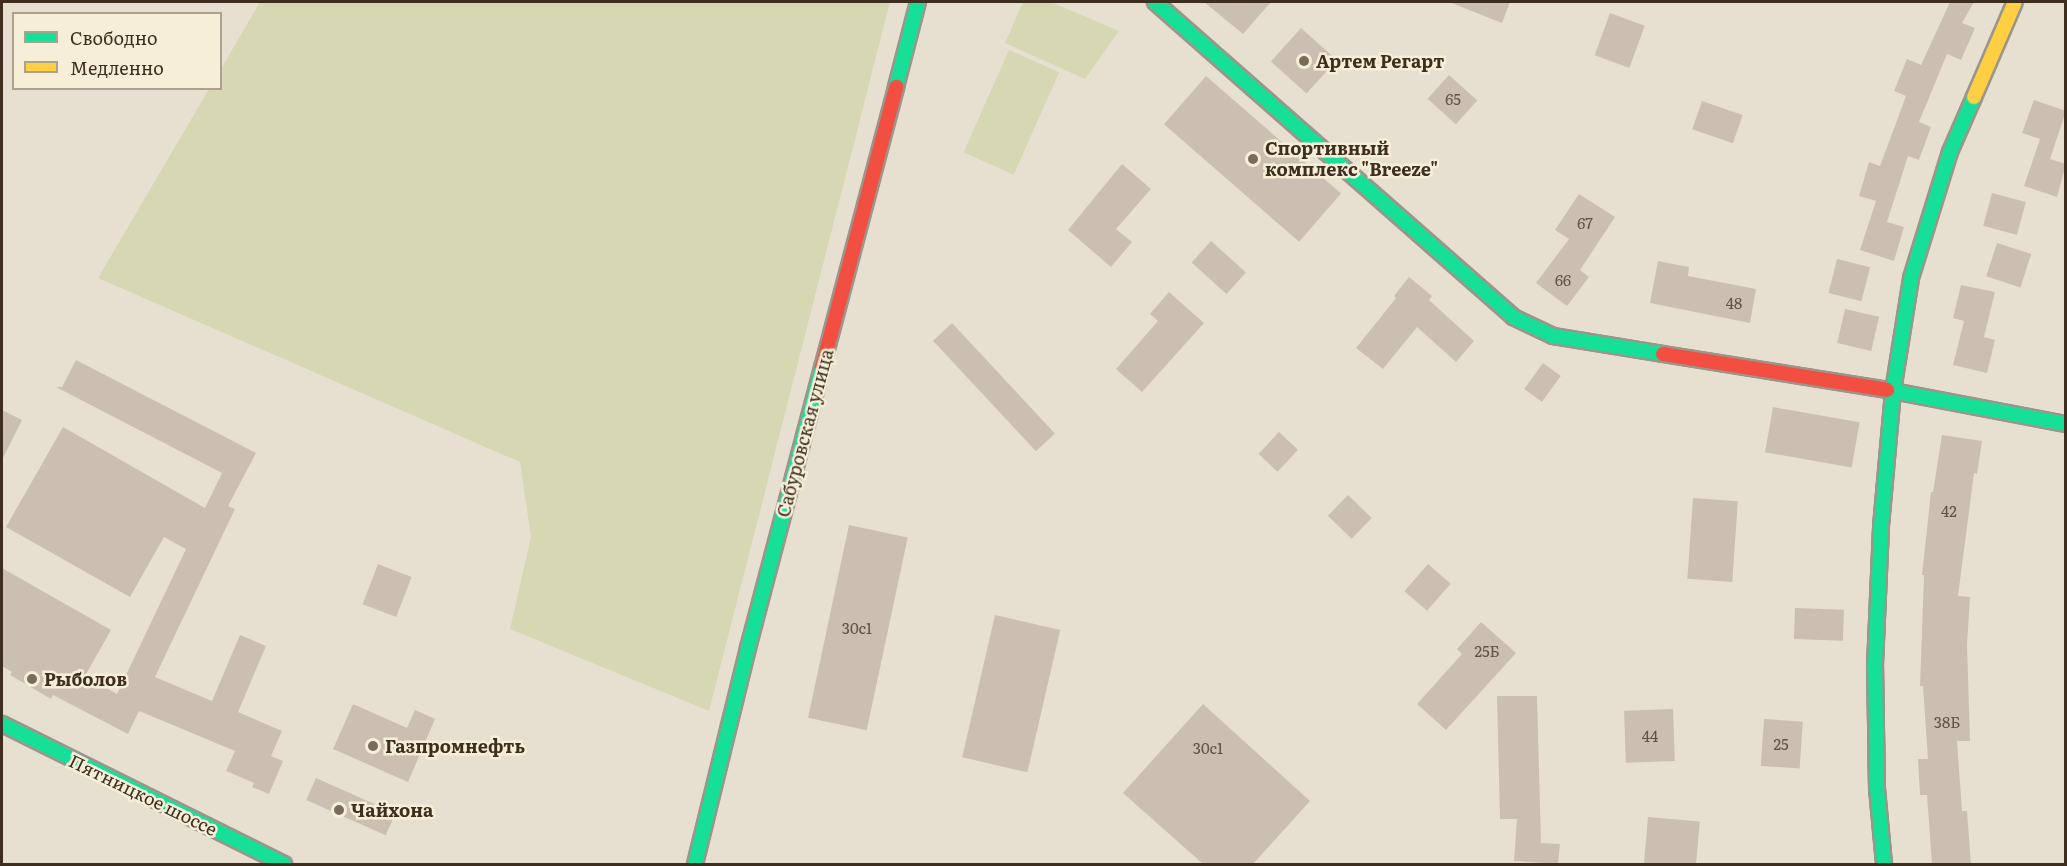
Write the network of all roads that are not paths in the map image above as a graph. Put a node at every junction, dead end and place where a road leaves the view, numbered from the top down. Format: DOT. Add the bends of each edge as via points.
graph roads {
  1 [pos="918,2"];
  2 [pos="1155,2"];
  3 [pos="2015,2"];
  4 [pos="1893,391"];
  5 [pos="2066,424"];
  6 [pos="2,724"];
  7 [pos="284,864"];
  8 [pos="695,864"];
  9 [pos="1884,864"];
  1 -- 8 [label="street, Сабуровская улица"];
  2 -- 4 [label="street" via="1513,317 1553,336"];
  3 -- 4 [label="street" via="1950,152 1911,278"];
  4 -- 5 [label="street"];
  4 -- 9 [label="street" via="1881,526 1875,665 1877,789"];
  6 -- 7 [label="street, Пятницкое шоссе"];
}
